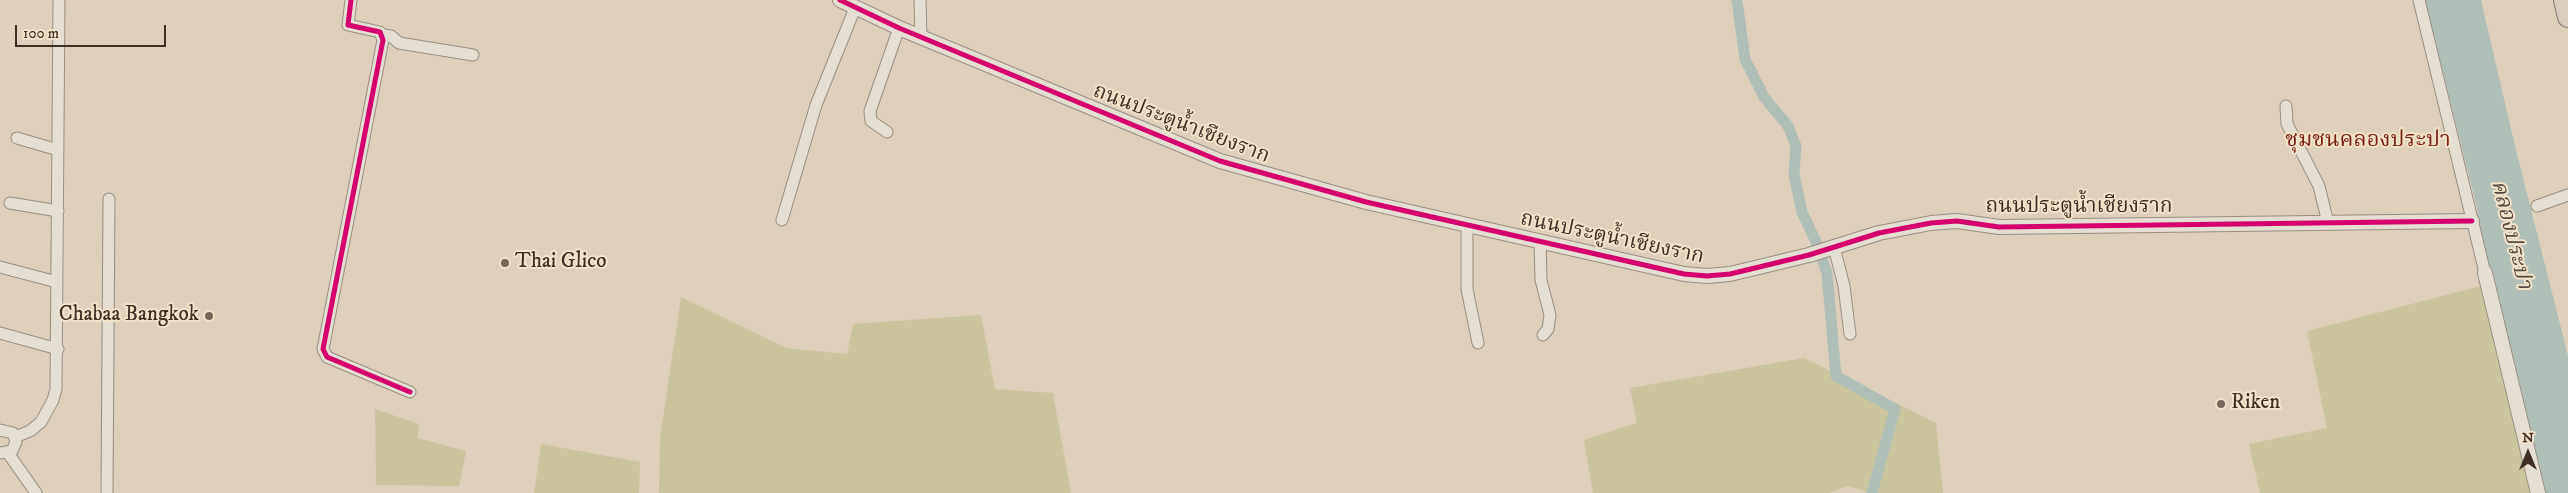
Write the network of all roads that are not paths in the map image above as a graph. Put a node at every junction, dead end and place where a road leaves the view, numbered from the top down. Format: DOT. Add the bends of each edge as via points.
graph roads {
  1 [pos="59,0"];
  2 [pos="351,0"];
  3 [pos="840,0"];
  4 [pos="920,0"];
  5 [pos="2419,0"];
  6 [pos="2564,0"];
  7 [pos="855,8"];
  8 [pos="2568,17"];
  9 [pos="899,28"];
  10 [pos="383,35"];
  11 [pos="921,36"];
  12 [pos="473,56"];
  13 [pos="2286,106"];
  14 [pos="887,132"];
  15 [pos="17,138"];
  16 [pos="58,150"];
  17 [pos="2568,195"];
  18 [pos="109,198"];
  19 [pos="10,203"];
  20 [pos="2537,206"];
  21 [pos="58,212"];
  22 [pos="782,220"];
  23 [pos="2472,221"];
  24 [pos="2328,223"];
  25 [pos="1467,224"];
  26 [pos="1540,241"];
  27 [pos="1832,248"];
  28 [pos="0,267"];
  29 [pos="2485,273"];
  30 [pos="57,282"];
  31 [pos="0,333"];
  32 [pos="1850,334"];
  33 [pos="1543,335"];
  34 [pos="1478,344"];
  35 [pos="58,349"];
  36 [pos="410,392"];
  37 [pos="0,430"];
  38 [pos="15,437"];
  39 [pos="4,453"];
  40 [pos="36,493"];
  41 [pos="108,493"];
  42 [pos="2538,493"];
  1 -- 16 [label="street"];
  2 -- 10 [label="street" via="348,25"];
  3 -- 7 [label="street, ถนนประตูน้ำเชียงราก"];
  4 -- 11 [label="street"];
  5 -- 23 [label="street"];
  6 -- 8 [label="highway"];
  7 -- 9 [label="street, ถนนประตูน้ำเชียงราก"];
  7 -- 22 [label="street" via="816,105"];
  9 -- 11 [label="street, ถนนประตูน้ำเชียงราก"];
  9 -- 14 [label="street" via="870,111 871,121"];
  10 -- 12 [label="street" via="391,36 398,43"];
  10 -- 36 [label="street" via="323,349 327,357"];
  11 -- 25 [label="street, ถนนประตูน้ำเชียงราก" via="1220,161 1366,202"];
  13 -- 24 [label="street" via="2287,124 2319,186"];
  15 -- 16 [label="street"];
  16 -- 21 [label="street"];
  17 -- 20 [label="street"];
  18 -- 41 [label="street"];
  19 -- 21 [label="street"];
  21 -- 30 [label="street"];
  23 -- 24 [label="street, ถนนประตูน้ำเชียงราก"];
  23 -- 29 [label="street"];
  24 -- 27 [label="street, ถนนประตูน้ำเชียงราก" via="1999,228 1957,221 1914,225"];
  25 -- 26 [label="street, ถนนประตูน้ำเชียงราก"];
  25 -- 34 [label="street" via="1467,289"];
  26 -- 27 [label="street, ถนนประตูน้ำเชียงราก" via="1684,274 1707,276 1730,274"];
  26 -- 33 [label="street" via="1541,280 1550,316 1548,329"];
  27 -- 32 [label="street" via="1844,286"];
  28 -- 30 [label="street"];
  29 -- 42 [label="street"];
  30 -- 35 [label="street"];
  31 -- 35 [label="street"];
  35 -- 38 [label="street" via="56,389 47,413 30,431"];
  37 -- 38 [label="street" via="9,431"];
  38 -- 39 [label="street" via="15,447"];
  39 -- 40 [label="street"];
}
